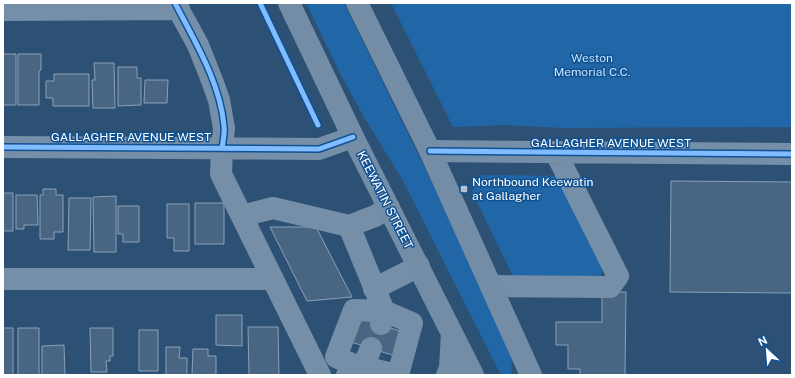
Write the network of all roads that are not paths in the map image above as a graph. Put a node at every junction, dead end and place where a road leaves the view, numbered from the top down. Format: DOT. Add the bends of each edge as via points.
graph roads {
  1 [pos="289,3"];
  2 [pos="357,3"];
  3 [pos="177,6"];
  4 [pos="3,10"];
  5 [pos="353,137"];
  6 [pos="3,147"];
  7 [pos="222,148"];
  8 [pos="430,151"];
  9 [pos="556,153"];
  10 [pos="792,154"];
  11 [pos="389,208"];
  12 [pos="242,216"];
  13 [pos="349,226"];
  14 [pos="419,266"];
  15 [pos="273,279"];
  16 [pos="3,280"];
  17 [pos="490,286"];
  18 [pos="374,289"];
  19 [pos="382,318"];
  20 [pos="452,332"];
  21 [pos="358,364"];
  22 [pos="320,375"];
  23 [pos="397,375"];
  24 [pos="447,375"];
  25 [pos="473,375"];
  26 [pos="531,375"];
  1 -- 5 [label="main road, KEEWATIN STREET"];
  2 -- 8 [label="main road"];
  3 -- 4 [label="street"];
  3 -- 7 [label="street" via="198,45 214,83 224,128"];
  5 -- 7 [label="street, GALLAGHER AVENUE WEST" via="319,148"];
  5 -- 11 [label="main road, KEEWATIN STREET"];
  6 -- 7 [label="street, GALLAGHER AVENUE WEST"];
  7 -- 12 [label="street" via="221,174"];
  8 -- 9 [label="street, GALLAGHER AVENUE WEST"];
  8 -- 17 [label="main road"];
  9 -- 10 [label="street, GALLAGHER AVENUE WEST"];
  9 -- 17 [label="street" via="618,276 610,287"];
  11 -- 13 [label="street"];
  11 -- 14 [label="main road, KEEWATIN STREET"];
  12 -- 13 [label="street" via="273,208"];
  12 -- 15 [label="street"];
  13 -- 18 [label="street"];
  14 -- 18 [label="street"];
  14 -- 20 [label="main road, KEEWATIN STREET"];
  15 -- 16 [label="street"];
  15 -- 22 [label="street"];
  17 -- 26 [label="main road"];
  18 -- 19 [label="street"];
  19 -- 21 [label="street" via="354,310 336,357"];
  19 -- 23 [label="street" via="412,323"];
  20 -- 24 [label="main road" via="450,368"];
  20 -- 25 [label="main road, KEEWATIN STREET"];
  21 -- 23 [label="street"];
}
